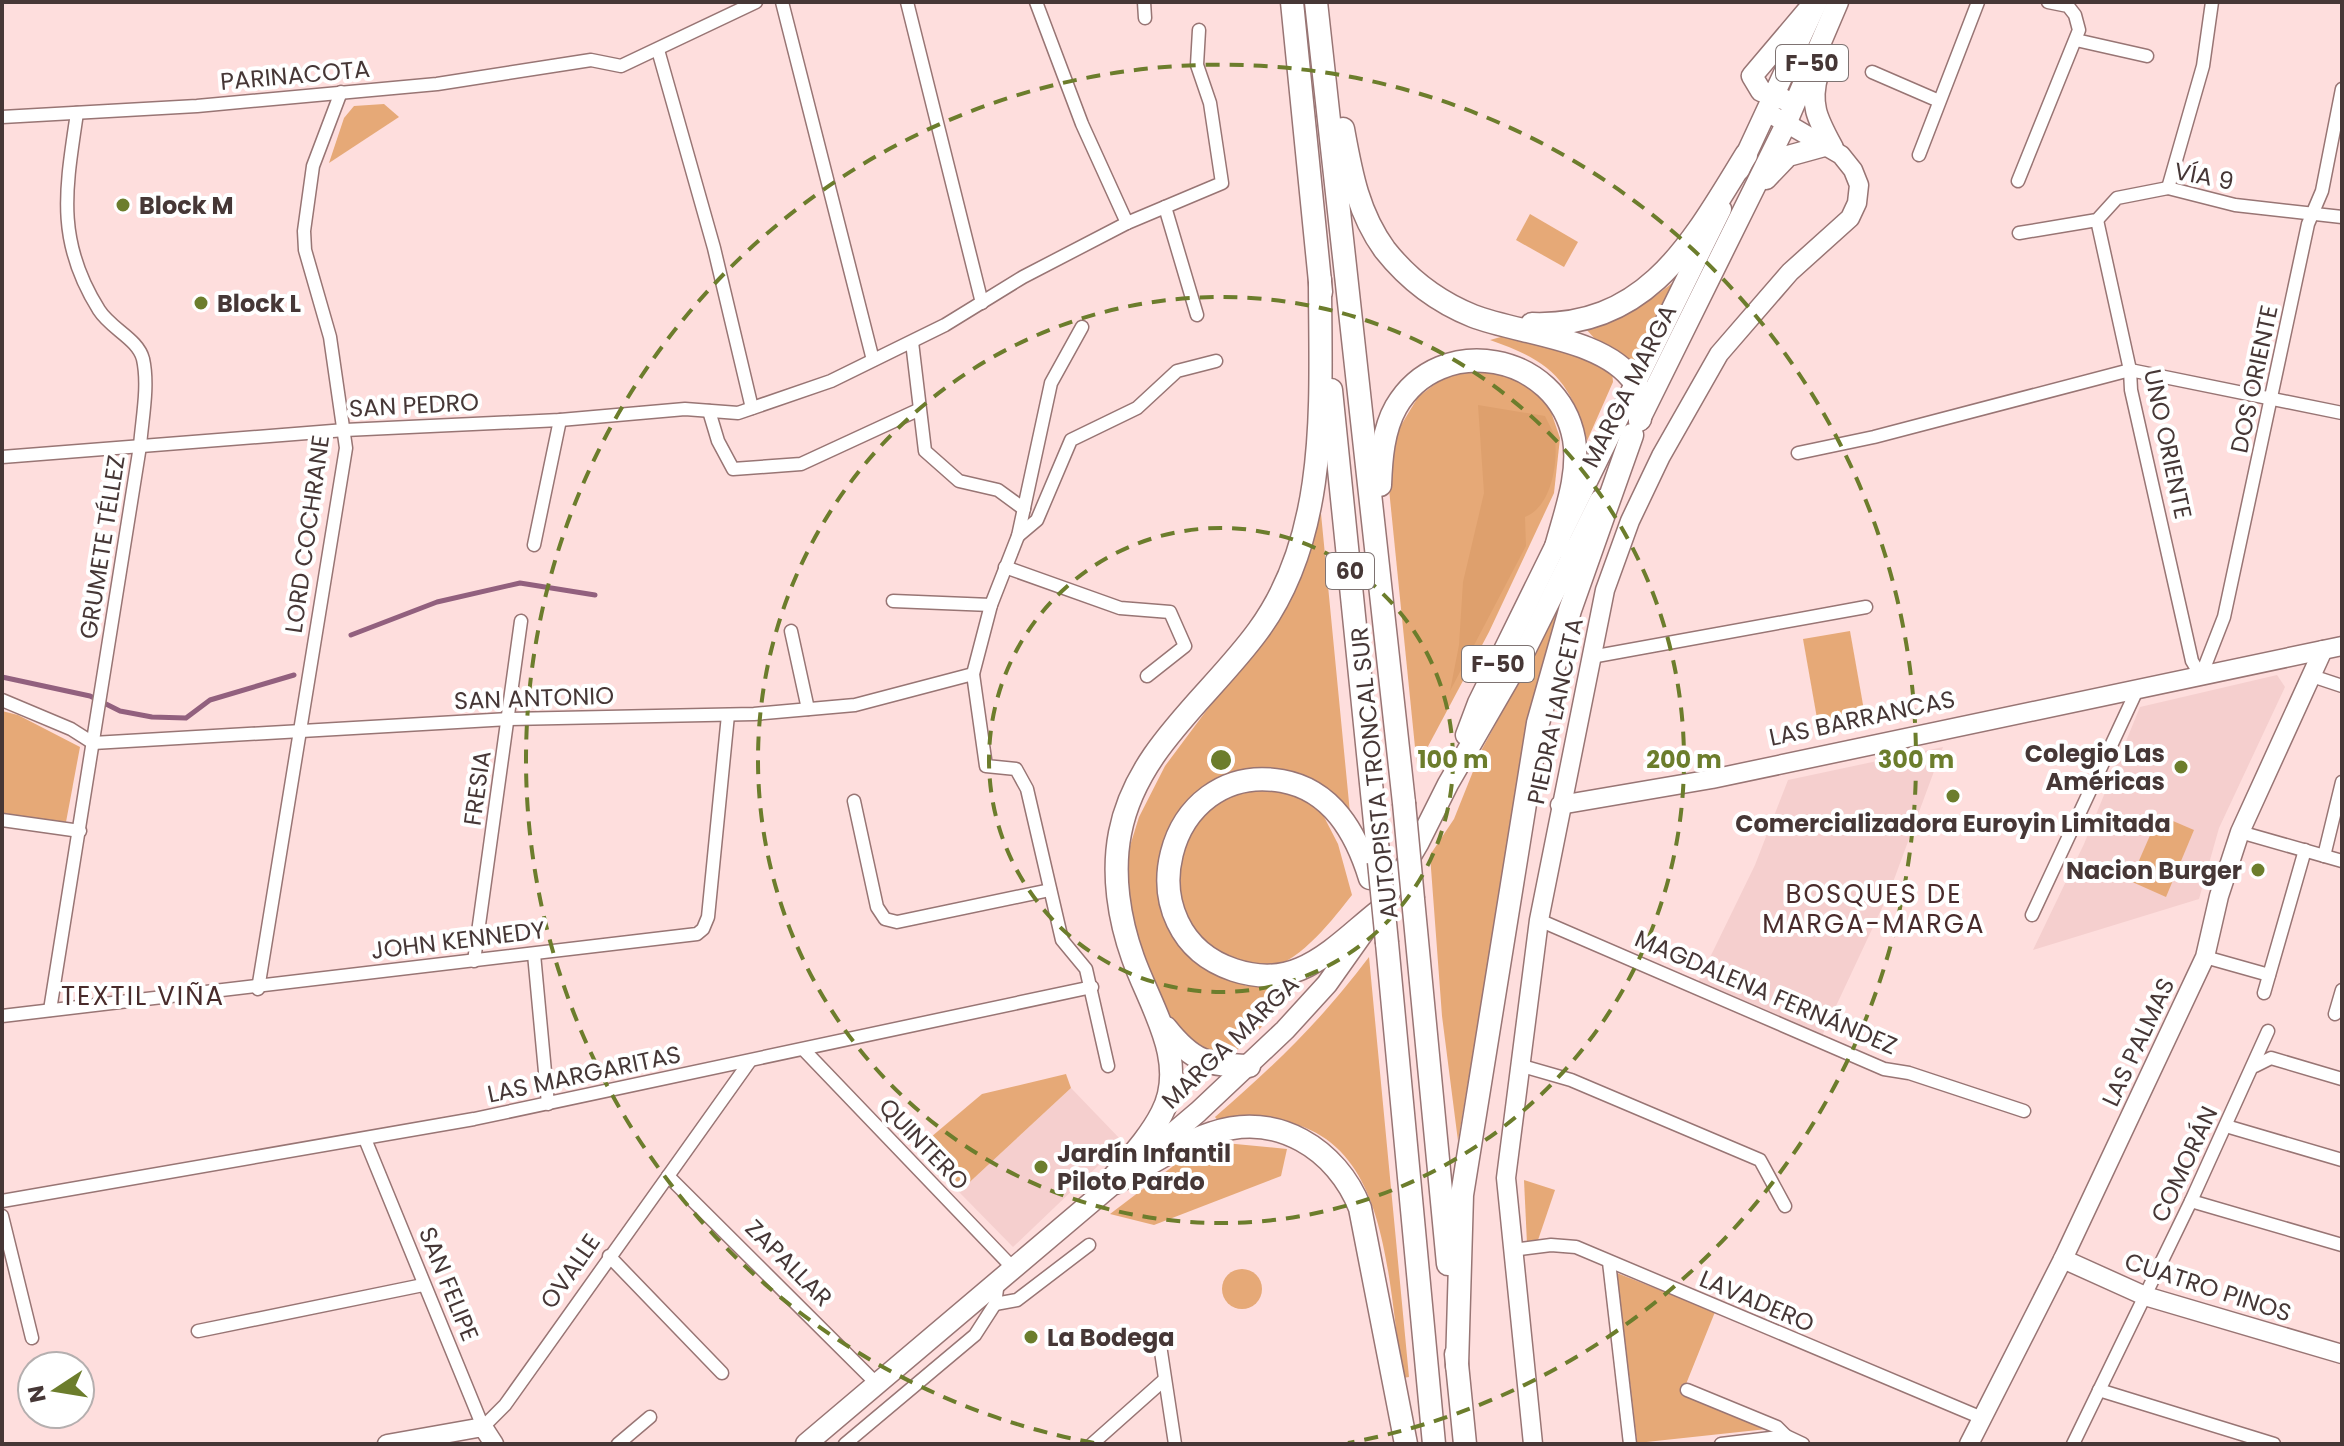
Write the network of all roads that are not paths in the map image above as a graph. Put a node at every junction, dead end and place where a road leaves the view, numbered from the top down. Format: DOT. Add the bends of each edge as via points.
graph roads {
  1 [pos="756,2"];
  2 [pos="782,2"];
  3 [pos="907,2"];
  4 [pos="1036,2"];
  5 [pos="1144,2"];
  6 [pos="1292,2"];
  7 [pos="1319,2"];
  8 [pos="1816,2"];
  9 [pos="1839,2"];
  10 [pos="1978,2"];
  11 [pos="2048,2"];
  12 [pos="2212,2"];
  13 [pos="1145,18"];
  14 [pos="1199,30"];
  15 [pos="2076,40"];
  16 [pos="658,50"];
  17 [pos="2147,56"];
  18 [pos="1872,72"];
  19 [pos="2342,89"];
  20 [pos="341,92"];
  21 [pos="1939,101"];
  22 [pos="1795,102"];
  23 [pos="1770,105"];
  24 [pos="77,113"];
  25 [pos="2,117"];
  26 [pos="1786,124"];
  27 [pos="1830,146"];
  28 [pos="1746,155"];
  29 [pos="1919,155"];
  30 [pos="2018,181"];
  31 [pos="2168,188"];
  32 [pos="1750,197"];
  33 [pos="1165,207"];
  34 [pos="2314,211"];
  35 [pos="2342,217"];
  36 [pos="2097,220"];
  37 [pos="1127,223"];
  38 [pos="2019,233"];
  39 [pos="1320,280"];
  40 [pos="982,303"];
  41 [pos="1197,315"];
  42 [pos="1493,322"];
  43 [pos="1082,327"];
  44 [pos="912,342"];
  45 [pos="873,360"];
  46 [pos="1216,361"];
  47 [pos="2130,370"];
  48 [pos="1637,385"];
  49 [pos="2273,400"];
  50 [pos="752,408"];
  51 [pos="918,410"];
  52 [pos="709,411"];
  53 [pos="2342,413"];
  54 [pos="560,420"];
  55 [pos="1636,427"];
  56 [pos="345,430"];
  57 [pos="140,446"];
  58 [pos="1798,453"];
  59 [pos="2,457"];
  60 [pos="1024,509"];
  61 [pos="1018,536"];
  62 [pos="534,545"];
  63 [pos="1556,547"];
  64 [pos="1378,558"];
  65 [pos="1005,567"];
  66 [pos="893,601"];
  67 [pos="991,605"];
  68 [pos="1866,607"];
  69 [pos="521,621"];
  70 [pos="791,631"];
  71 [pos="2342,646"];
  72 [pos="2323,650"];
  73 [pos="1591,657"];
  74 [pos="973,674"];
  75 [pos="1147,676"];
  76 [pos="2201,676"];
  77 [pos="2312,676"];
  78 [pos="2342,686"];
  79 [pos="2137,690"];
  80 [pos="2,700"];
  81 [pos="808,709"];
  82 [pos="728,715"];
  83 [pos="509,719"];
  84 [pos="298,733"];
  85 [pos="93,743"];
  86 [pos="2342,782"];
  87 [pos="1448,784"];
  88 [pos="854,801"];
  89 [pos="1560,805"];
  90 [pos="2,820"];
  91 [pos="80,831"];
  92 [pos="2240,832"];
  93 [pos="2305,850"];
  94 [pos="2324,856"];
  95 [pos="2342,861"];
  96 [pos="1375,870"];
  97 [pos="1050,890"];
  98 [pos="1378,912"];
  99 [pos="2032,915"];
  100 [pos="1539,920"];
  101 [pos="534,954"];
  102 [pos="2205,957"];
  103 [pos="474,961"];
  104 [pos="2269,975"];
  105 [pos="1092,987"];
  106 [pos="258,989"];
  107 [pos="2264,993"];
  108 [pos="2341,995"];
  109 [pos="50,1010"];
  110 [pos="2335,1014"];
  111 [pos="2,1016"];
  112 [pos="1158,1018"];
  113 [pos="2268,1031"];
  114 [pos="804,1050"];
  115 [pos="750,1061"];
  116 [pos="1108,1066"];
  117 [pos="1249,1066"];
  118 [pos="1522,1066"];
  119 [pos="2255,1066"];
  120 [pos="2342,1079"];
  121 [pos="548,1104"];
  122 [pos="2024,1111"];
  123 [pos="2226,1126"];
  124 [pos="365,1139"];
  125 [pos="2342,1160"];
  126 [pos="668,1176"];
  127 [pos="1103,1190"];
  128 [pos="2,1201"];
  129 [pos="2191,1201"];
  130 [pos="1785,1206"];
  131 [pos="2,1216"];
  132 [pos="1089,1245"];
  133 [pos="2342,1245"];
  134 [pos="1512,1250"];
  135 [pos="609,1256"];
  136 [pos="2063,1259"];
  137 [pos="1609,1262"];
  138 [pos="1005,1274"];
  139 [pos="423,1285"];
  140 [pos="2145,1296"];
  141 [pos="995,1304"];
  142 [pos="198,1331"];
  143 [pos="32,1338"];
  144 [pos="1160,1345"];
  145 [pos="2342,1354"];
  146 [pos="1457,1366"];
  147 [pos="722,1373"];
  148 [pos="1164,1380"];
  149 [pos="877,1384"];
  150 [pos="1687,1390"];
  151 [pos="2099,1390"];
  152 [pos="650,1417"];
  153 [pos="1982,1418"];
  154 [pos="483,1427"];
  155 [pos="1786,1436"];
  156 [pos="387,1444"];
  157 [pos="494,1444"];
  158 [pos="618,1444"];
  159 [pos="806,1444"];
  160 [pos="845,1444"];
  161 [pos="1092,1444"];
  162 [pos="1175,1444"];
  163 [pos="1406,1444"];
  164 [pos="1434,1444"];
  165 [pos="1465,1444"];
  166 [pos="1533,1444"];
  167 [pos="1630,1444"];
  168 [pos="1721,1444"];
  169 [pos="1803,1444"];
  170 [pos="1969,1444"];
  171 [pos="2073,1444"];
  172 [pos="2274,1444"];
  1 -- 16 [label="street, PARINACOTA"];
  2 -- 45 [label="street"];
  3 -- 40 [label="street"];
  4 -- 37 [label="street"];
  5 -- 13 [label="street"];
  6 -- 39 [label="highway, AUTOPISTA TRONCAL SUR / 60"];
  7 -- 42 [label="highway" via="1350,172 1373,232 1427,291 1458,310"];
  7 -- 64 [label="highway, AUTOPISTA TRONCAL SUR / 60"];
  8 -- 23 [label="main road, MARGA MARGA / F-50"];
  8 -- 23 [label="main road" via="1755,69 1754,82"];
  9 -- 22 [label="main road, MARGA MARGA / F-50"];
  9 -- 27 [label="main road" via="1812,95 1814,114"];
  10 -- 21 [label="street"];
  11 -- 15 [label="street" via="2068,6 2075,15"];
  12 -- 31 [label="street" via="2203,66"];
  14 -- 33 [label="street, SAN PEDRO" via="1197,65 1210,103 1222,183"];
  15 -- 17 [label="street"];
  15 -- 30 [label="street"];
  16 -- 20 [label="street, PARINACOTA" via="621,66 591,60 437,84"];
  16 -- 50 [label="street"];
  18 -- 21 [label="street"];
  19 -- 34 [label="street, DOS ORIENTE"];
  20 -- 24 [label="street, PARINACOTA"];
  20 -- 56 [label="street, LORD COCHRANE" via="313,166 304,231 330,337"];
  21 -- 29 [label="street"];
  22 -- 23 [label="main road"];
  22 -- 26 [label="main road, MARGA MARGA / F-50"];
  23 -- 26 [label="street, PIEDRA LANCETA"];
  23 -- 28 [label="main road, MARGA MARGA / F-50"];
  24 -- 25 [label="street, PARINACOTA"];
  24 -- 57 [label="street, GRUMETE TÉLLEZ" via="66,217 86,287 114,329 135,343 142,356"];
  26 -- 27 [label="street, PIEDRA LANCETA"];
  26 -- 32 [label="main road, MARGA MARGA / F-50"];
  27 -- 32 [label="main road" via="1788,156"];
  27 -- 73 [label="street, PIEDRA LANCETA" via="1853,170 1859,185 1857,203 1837,231 1743,324 1692,398 1630,521 1605,590"];
  28 -- 42 [label="highway" via="1689,246 1663,277 1631,299 1582,321"];
  28 -- 48 [label="main road, MARGA MARGA / F-50"];
  31 -- 34 [label="street, VÍA 9" via="2235,205"];
  31 -- 36 [label="street, VÍA 9" via="2117,198"];
  32 -- 55 [label="main road, MARGA MARGA / F-50"];
  33 -- 37 [label="street, SAN PEDRO"];
  33 -- 41 [label="street"];
  34 -- 35 [label="street, VÍA 9"];
  34 -- 49 [label="street, DOS ORIENTE"];
  36 -- 38 [label="street, VÍA 9"];
  36 -- 47 [label="street, UNO ORIENTE"];
  37 -- 40 [label="street, SAN PEDRO"];
  39 -- 96 [label="highway, AUTOPISTA TRONCAL SUR / 60"];
  39 -- 112 [label="highway" via="1315,475 1305,528 1286,580 1259,630 1148,762 1130,797 1120,834 1120,907 1132,957"];
  40 -- 44 [label="street, SAN PEDRO"];
  42 -- 48 [label="highway" via="1588,350 1622,368"];
  43 -- 60 [label="street" via="1051,383"];
  44 -- 45 [label="street, SAN PEDRO"];
  44 -- 51 [label="street"];
  45 -- 50 [label="street, SAN PEDRO" via="831,381"];
  46 -- 61 [label="street" via="1177,371 1137,408 1071,440 1037,520"];
  47 -- 49 [label="street"];
  47 -- 58 [label="street"];
  47 -- 76 [label="street, UNO ORIENTE" via="2185,631"];
  48 -- 55 [label="highway"];
  48 -- 63 [label="main road, MARGA MARGA / F-50"];
  49 -- 53 [label="street"];
  49 -- 76 [label="street, DOS ORIENTE" via="2224,617"];
  50 -- 52 [label="street, SAN PEDRO" via="738,413"];
  51 -- 52 [label="street" via="801,464 733,469"];
  51 -- 60 [label="street" via="925,451 959,481 998,490"];
  52 -- 54 [label="street, SAN PEDRO"];
  54 -- 56 [label="street, SAN PEDRO"];
  54 -- 62 [label="street"];
  55 -- 87 [label="main road, MARGA MARGA / F-50" via="1526,649"];
  55 -- 146 [label="highway" via="1570,610 1538,723 1466,1164"];
  56 -- 57 [label="street, SAN PEDRO"];
  56 -- 84 [label="street, LORD COCHRANE"];
  57 -- 59 [label="street, SAN PEDRO"];
  57 -- 85 [label="street, GRUMETE TÉLLEZ"];
  60 -- 61 [label="street"];
  61 -- 65 [label="street"];
  63 -- 64 [label="highway" via="1574,479 1574,441 1566,414 1529,373 1476,359 1424,376 1390,419 1380,473"];
  63 -- 87 [label="main road, MARGA MARGA / F-50" via="1478,703"];
  64 -- 146 [label="highway, AUTOPISTA TRONCAL SUR / 60, bridge"];
  65 -- 67 [label="street"];
  65 -- 75 [label="street" via="1120,608 1170,612 1185,646"];
  66 -- 67 [label="street"];
  67 -- 74 [label="street"];
  68 -- 73 [label="street"];
  69 -- 83 [label="street, FRESIA"];
  70 -- 81 [label="street"];
  71 -- 72 [label="street, LAS BARRANCAS"];
  72 -- 76 [label="street, LAS BARRANCAS"];
  72 -- 77 [label="street, LAS PALMAS"];
  73 -- 89 [label="street, PIEDRA LANCETA"];
  74 -- 81 [label="street, SAN ANTONIO" via="855,705"];
  74 -- 97 [label="street" via="986,766 1016,769 1027,789"];
  76 -- 79 [label="street, LAS BARRANCAS"];
  77 -- 78 [label="street"];
  77 -- 92 [label="street, LAS PALMAS"];
  79 -- 89 [label="street, LAS BARRANCAS"];
  79 -- 99 [label="street"];
  80 -- 85 [label="street"];
  81 -- 82 [label="street, SAN ANTONIO"];
  82 -- 83 [label="street, SAN ANTONIO"];
  82 -- 101 [label="street, JOHN KENNEDY" via="703,929 689,937"];
  83 -- 84 [label="street, SAN ANTONIO"];
  83 -- 103 [label="street, FRESIA"];
  84 -- 85 [label="street, SAN ANTONIO"];
  84 -- 106 [label="street, LORD COCHRANE"];
  85 -- 91 [label="street, GRUMETE TÉLLEZ"];
  86 -- 94 [label="street"];
  87 -- 98 [label="main road, MARGA MARGA"];
  88 -- 97 [label="street" via="877,907 885,919 897,922"];
  89 -- 100 [label="street, PIEDRA LANCETA"];
  90 -- 91 [label="street"];
  91 -- 109 [label="street, GRUMETE TÉLLEZ"];
  92 -- 93 [label="street"];
  92 -- 102 [label="street, LAS PALMAS"];
  93 -- 94 [label="street"];
  93 -- 104 [label="street"];
  94 -- 95 [label="street"];
  96 -- 98 [label="highway" via="1332,805 1307,788 1263,779 1220,790 1196,808 1178,832 1167,875 1171,904 1184,931 1215,962 1243,973 1272,975 1300,969"];
  96 -- 164 [label="highway, AUTOPISTA TRONCAL SUR / 60, bridge" via="1387,943"];
  97 -- 105 [label="street" via="1062,940 1086,969"];
  98 -- 117 [label="main road, MARGA MARGA" via="1327,984"];
  100 -- 118 [label="street, PIEDRA LANCETA"];
  100 -- 122 [label="street, MAGDALENA FERNÁNDEZ" via="1884,1069"];
  101 -- 103 [label="street, JOHN KENNEDY"];
  101 -- 121 [label="street"];
  102 -- 104 [label="street"];
  102 -- 136 [label="street, LAS PALMAS"];
  103 -- 106 [label="street, JOHN KENNEDY"];
  104 -- 107 [label="street"];
  105 -- 114 [label="street, LAS MARGARITAS"];
  105 -- 116 [label="street"];
  106 -- 109 [label="street, JOHN KENNEDY"];
  108 -- 110 [label="street"];
  109 -- 111 [label="street, JOHN KENNEDY"];
  112 -- 117 [label="highway" via="1185,1053 1215,1065"];
  112 -- 127 [label="highway" via="1171,1063 1164,1111"];
  113 -- 119 [label="street, COMORÁN"];
  114 -- 115 [label="street, LAS MARGARITAS"];
  114 -- 138 [label="street, QUINTERO"];
  115 -- 121 [label="street, LAS MARGARITAS"];
  115 -- 126 [label="street, OVALLE"];
  117 -- 127 [label="main road, MARGA MARGA"];
  118 -- 130 [label="street" via="1571,1080 1760,1160"];
  118 -- 134 [label="street, PIEDRA LANCETA" via="1506,1178"];
  119 -- 120 [label="street" via="2271,1058"];
  119 -- 123 [label="street, COMORÁN"];
  121 -- 124 [label="street, LAS MARGARITAS"];
  123 -- 125 [label="street"];
  123 -- 129 [label="street, COMORÁN"];
  124 -- 128 [label="street, LAS MARGARITAS"];
  124 -- 139 [label="street, SAN FELIPE"];
  126 -- 135 [label="street, OVALLE"];
  126 -- 149 [label="street, ZAPALLAR"];
  127 -- 138 [label="main road, MARGA MARGA"];
  127 -- 163 [label="highway" via="1228,1128 1275,1129 1328,1157 1360,1208"];
  129 -- 133 [label="street"];
  129 -- 140 [label="street, COMORÁN"];
  131 -- 143 [label="street"];
  132 -- 141 [label="street" via="1017,1300"];
  134 -- 137 [label="street, LAVADERO" via="1576,1247"];
  134 -- 166 [label="street, PIEDRA LANCETA"];
  135 -- 147 [label="street"];
  135 -- 154 [label="street, OVALLE" via="505,1405"];
  136 -- 140 [label="street, CUATRO PINOS"];
  136 -- 153 [label="street, LAS PALMAS"];
  137 -- 153 [label="street, LAVADERO"];
  137 -- 167 [label="street"];
  138 -- 141 [label="street"];
  138 -- 149 [label="main road, MARGA MARGA"];
  139 -- 142 [label="street"];
  139 -- 154 [label="street, SAN FELIPE"];
  140 -- 145 [label="street, CUATRO PINOS"];
  140 -- 151 [label="street, COMORÁN"];
  141 -- 160 [label="street" via="975,1335"];
  144 -- 148 [label="street"];
  146 -- 165 [label="highway, AUTOPISTA TRONCAL SUR / 60"];
  148 -- 161 [label="street"];
  148 -- 162 [label="street"];
  149 -- 159 [label="main road, MARGA MARGA"];
  150 -- 155 [label="street" via="1777,1427"];
  151 -- 171 [label="street, COMORÁN"];
  151 -- 172 [label="street"];
  152 -- 158 [label="street"];
  153 -- 170 [label="street, LAS PALMAS"];
  154 -- 156 [label="street"];
  154 -- 157 [label="street, SAN FELIPE"];
  155 -- 168 [label="street"];
  155 -- 169 [label="street"];
}
